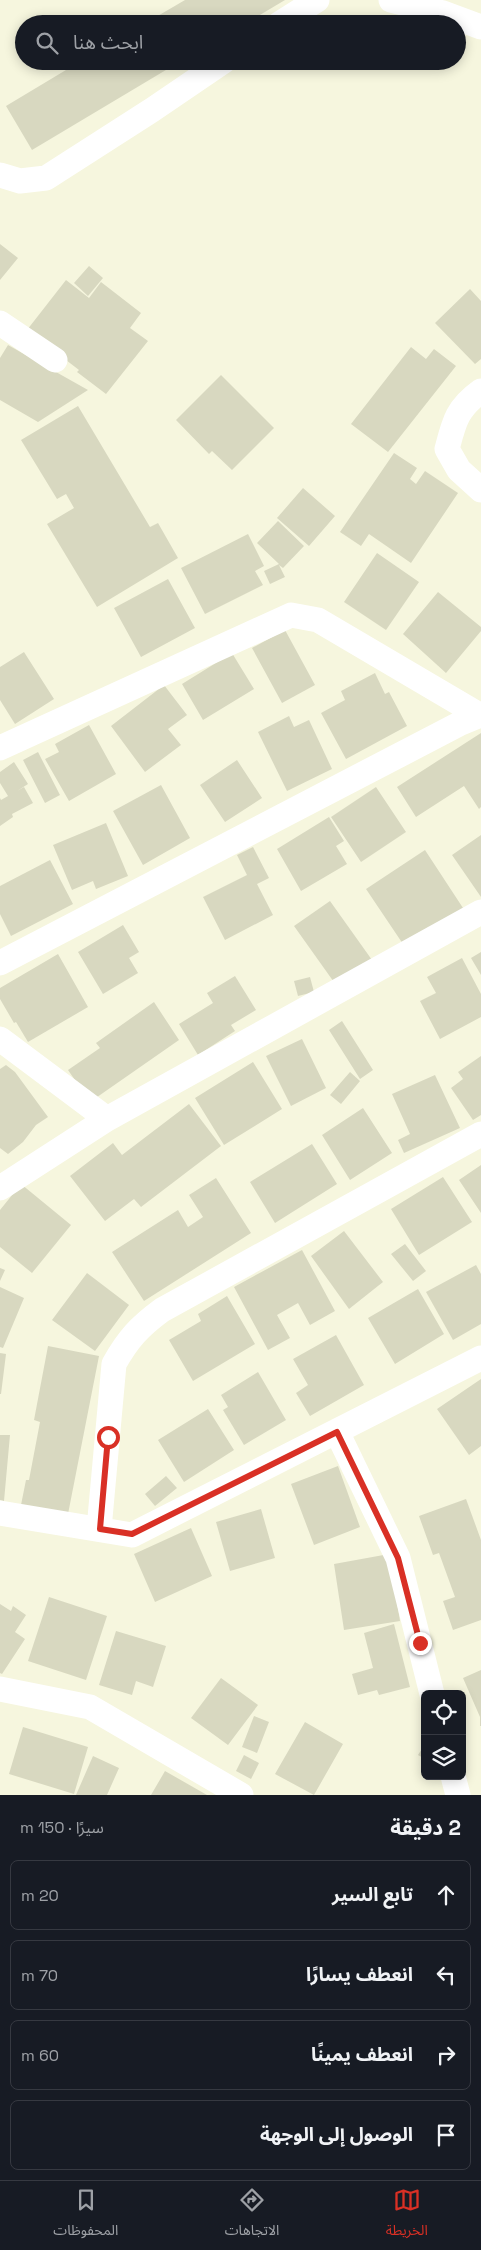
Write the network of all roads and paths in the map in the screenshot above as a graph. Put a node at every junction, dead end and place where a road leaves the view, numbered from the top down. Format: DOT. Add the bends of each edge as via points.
graph roads {
  1 [pos="317,0"];
  2 [pos="392,0"];
  3 [pos="293,15"];
  4 [pos="446,15"];
  5 [pos="466,22"];
  6 [pos="481,27"];
  7 [pos="211,70"];
  8 [pos="0,175"];
  9 [pos="0,323"];
  10 [pos="54,360"];
  11 [pos="481,391"];
  12 [pos="481,490"];
  13 [pos="480,716"];
  14 [pos="0,748"];
  15 [pos="481,912"];
  16 [pos="0,963"];
  17 [pos="0,1039"];
  18 [pos="107,1119"];
  19 [pos="481,1134"];
  20 [pos="0,1188"];
  21 [pos="481,1358"];
  22 [pos="337,1432"];
  23 [pos="0,1512"];
  24 [pos="100,1529"];
  25 [pos="0,1689"];
  26 [pos="431,1690"];
  27 [pos="454,1780"];
  28 [pos="241,1795"];
  29 [pos="458,1795"];
  1 -- 3 [label="street"];
  2 -- 4 [label="street"];
  5 -- 6 [label="street"];
  7 -- 8 [label="street" via="46,178 20,181"];
  9 -- 10 [label="street"];
  11 -- 12 [label="street" via="466,402 455,419 448,449 459,470"];
  13 -- 14 [label="street" via="318,620 291,615"];
  13 -- 16 [label="street"];
  15 -- 18 [label="street"];
  17 -- 18 [label="street"];
  18 -- 20 [label="street"];
  19 -- 24 [label="street" via="162,1310 142,1325 128,1340 114,1364"];
  21 -- 22 [label="street"];
  22 -- 24 [label="street" via="132,1534"];
  22 -- 26 [label="street" via="398,1558"];
  23 -- 24 [label="street"];
  25 -- 28 [label="street" via="90,1707"];
  27 -- 29 [label="street"];
}
